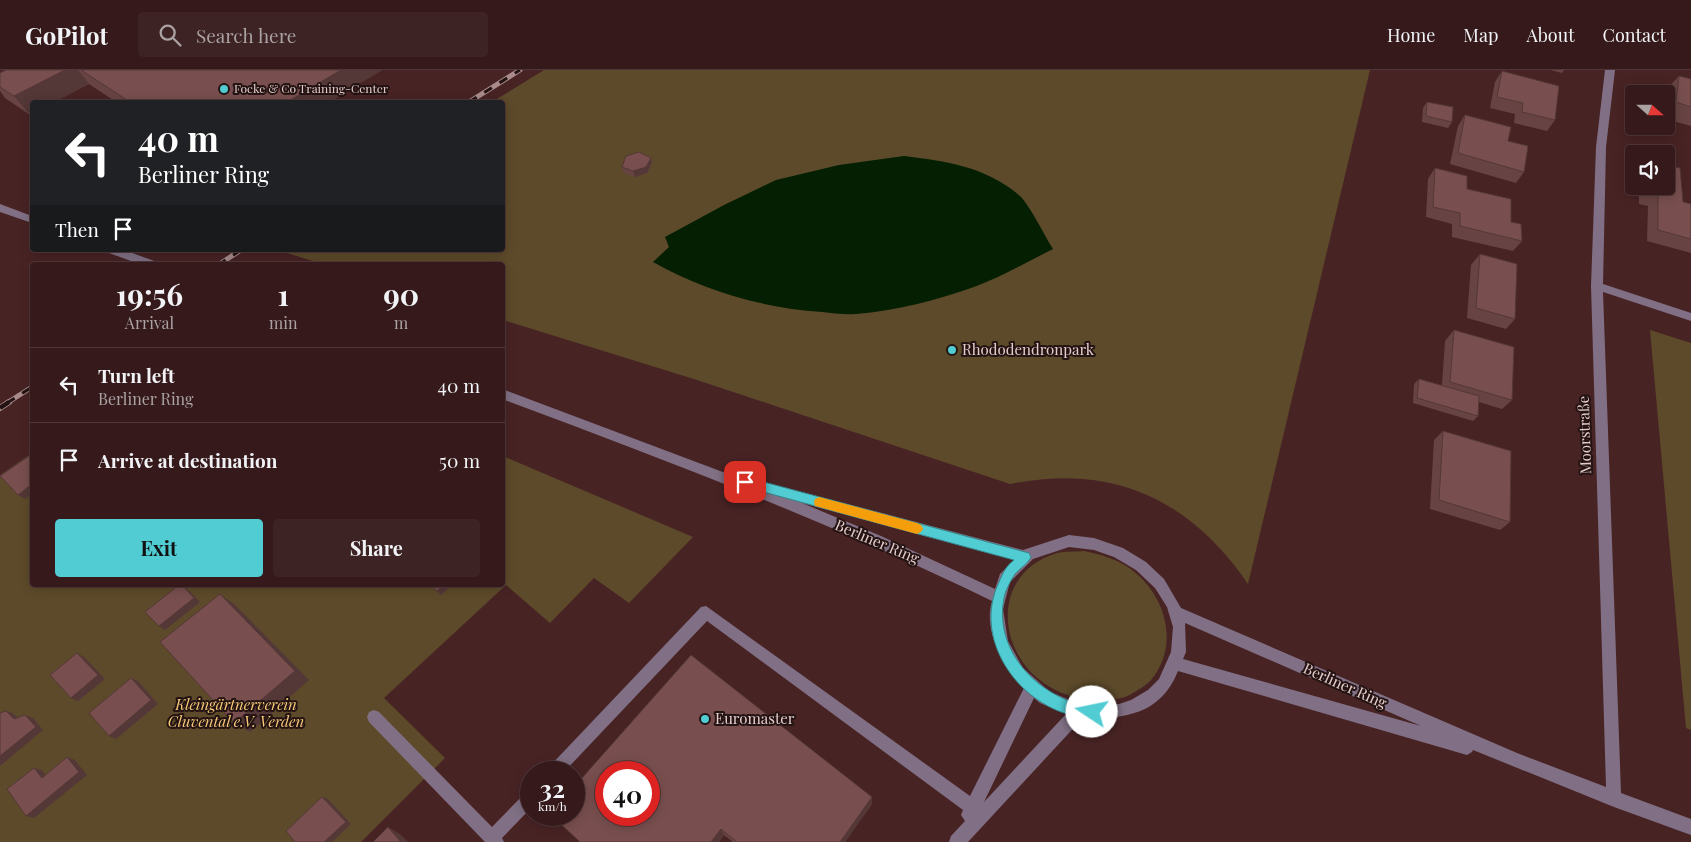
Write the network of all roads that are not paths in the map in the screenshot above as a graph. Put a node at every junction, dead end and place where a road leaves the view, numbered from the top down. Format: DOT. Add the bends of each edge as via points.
graph roads {
  1 [pos="1610,70"];
  2 [pos="0,208"];
  3 [pos="30,219"];
  4 [pos="118,252"];
  5 [pos="145,262"];
  6 [pos="1597,286"];
  7 [pos="1691,316"];
  8 [pos="505,395"];
  9 [pos="727,477"];
  10 [pos="1025,557"];
  11 [pos="998,598"];
  12 [pos="1175,612"];
  13 [pos="1176,664"];
  14 [pos="1032,688"];
  15 [pos="1080,711"];
  16 [pos="374,717"];
  17 [pos="1515,760"];
  18 [pos="564,761"];
  19 [pos="1614,799"];
  20 [pos="973,808"];
  21 [pos="520,810"];
  22 [pos="1691,827"];
  23 [pos="494,840"];
  24 [pos="957,842"];
  1 -- 6 [label="street, Moorstraße" via="1601,147"];
  2 -- 3 [label="street"];
  4 -- 5 [label="street"];
  6 -- 7 [label="street"];
  6 -- 19 [label="street, Moorstraße"];
  8 -- 9 [label="street, Berliner Ring"];
  9 -- 10 [label="street, Berliner Ring"];
  9 -- 11 [label="street, Berliner Ring"];
  10 -- 11 [label="street" via="1010,571"];
  10 -- 12 [label="street" via="1049,544 1069,541 1109,547 1146,569 1166,593"];
  11 -- 14 [label="street" via="997,629 1003,650 1015,670"];
  12 -- 13 [label="street" via="1179,638"];
  12 -- 17 [label="street, Berliner Ring"];
  13 -- 15 [label="street" via="1158,691 1140,704 1117,711"];
  13 -- 17 [label="street, Berliner Ring"];
  14 -- 15 [label="street" via="1055,702"];
  14 -- 20 [label="street"];
  15 -- 24 [label="street"];
  16 -- 23 [label="street"];
  17 -- 19 [label="street, Berliner Ring"];
  18 -- 20 [label="street" via="706,612"];
  19 -- 22 [label="street, Berliner Ring"];
  20 -- 24 [label="street"];
  21 -- 23 [label="street"];
}
